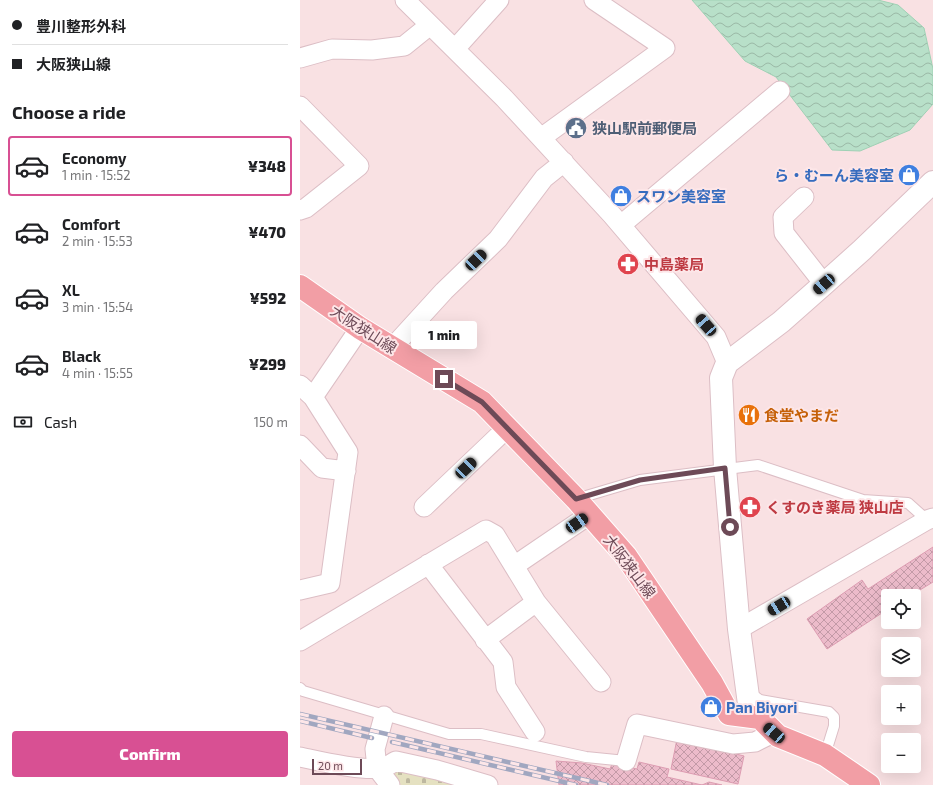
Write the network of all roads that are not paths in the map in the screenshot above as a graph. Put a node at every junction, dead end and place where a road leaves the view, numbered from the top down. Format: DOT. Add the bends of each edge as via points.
graph roads {
  1 [pos="405,0"];
  2 [pos="499,0"];
  3 [pos="594,0"];
  4 [pos="430,25"];
  5 [pos="455,49"];
  6 [pos="300,58"];
  7 [pos="780,91"];
  8 [pos="300,106"];
  9 [pos="542,138"];
  10 [pos="564,162"];
  11 [pos="933,182"];
  12 [pos="804,197"];
  13 [pos="300,210"];
  14 [pos="621,225"];
  15 [pos="824,284"];
  16 [pos="300,286"];
  17 [pos="360,328"];
  18 [pos="392,348"];
  19 [pos="728,363"];
  20 [pos="306,391"];
  21 [pos="507,428"];
  22 [pos="300,445"];
  23 [pos="725,468"];
  24 [pos="346,471"];
  25 [pos="424,507"];
  26 [pos="583,507"];
  27 [pos="930,519"];
  28 [pos="428,564"];
  29 [pos="514,566"];
  30 [pos="300,590"];
  31 [pos="536,602"];
  32 [pos="739,629"];
  33 [pos="485,640"];
  34 [pos="300,641"];
  35 [pos="601,682"];
  36 [pos="300,688"];
  37 [pos="746,690"];
  38 [pos="384,716"];
  39 [pos="767,725"];
  40 [pos="535,732"];
  41 [pos="825,755"];
  42 [pos="300,757"];
  43 [pos="626,761"];
  44 [pos="377,768"];
  45 [pos="390,785"];
  46 [pos="488,785"];
  47 [pos="869,785"];
  1 -- 4 [label="street"];
  2 -- 5 [label="street"];
  3 -- 9 [label="street" via="665,48"];
  4 -- 5 [label="street"];
  4 -- 6 [label="street" via="404,46 372,50 332,49"];
  5 -- 9 [label="street"];
  7 -- 14 [label="street"];
  8 -- 13 [label="street" via="359,166"];
  9 -- 10 [label="street"];
  10 -- 14 [label="street"];
  10 -- 18 [label="street" via="544,178 498,239 444,291"];
  11 -- 15 [label="street"];
  12 -- 15 [label="street" via="783,218 784,233"];
  14 -- 19 [label="street" via="716,337"];
  15 -- 19 [label="street" via="781,322"];
  16 -- 17 [label="main road, 大阪狭山線"];
  17 -- 18 [label="main road, 大阪狭山線"];
  17 -- 20 [label="street"];
  18 -- 21 [label="main road, 大阪狭山線" via="482,402"];
  19 -- 23 [label="street" via="721,378"];
  20 -- 24 [label="street" via="348,452"];
  21 -- 25 [label="street"];
  21 -- 26 [label="main road, 大阪狭山線"];
  22 -- 24 [label="street" via="322,468"];
  23 -- 26 [label="lane" via="640,480"];
  23 -- 27 [label="lane" via="758,465 863,500 908,503"];
  23 -- 32 [label="street"];
  24 -- 30 [label="street" via="330,583"];
  26 -- 29 [label="street"];
  26 -- 39 [label="main road, 大阪狭山線" via="626,556 712,683 729,714"];
  27 -- 32 [label="street"];
  28 -- 29 [label="street" via="486,530 495,535"];
  28 -- 33 [label="street"];
  28 -- 34 [label="street"];
  29 -- 31 [label="street"];
  31 -- 33 [label="street"];
  31 -- 35 [label="street"];
  32 -- 37 [label="street"];
  33 -- 40 [label="street" via="503,662 506,687"];
  36 -- 38 [label="lane"];
  37 -- 39 [label="street" via="749,704"];
  37 -- 41 [label="lane" via="760,700 829,712 834,718 834,726"];
  38 -- 43 [label="lane" via="449,734 481,734 586,756"];
  38 -- 44 [label="street" via="375,749"];
  39 -- 41 [label="main road, 大阪狭山線" via="778,736"];
  39 -- 43 [label="street" via="755,742 733,744 637,724"];
  41 -- 47 [label="main road, 大阪狭山線"];
  42 -- 44 [label="street" via="340,766"];
  44 -- 45 [label="street"];
  44 -- 46 [label="street" via="396,761"];
}
